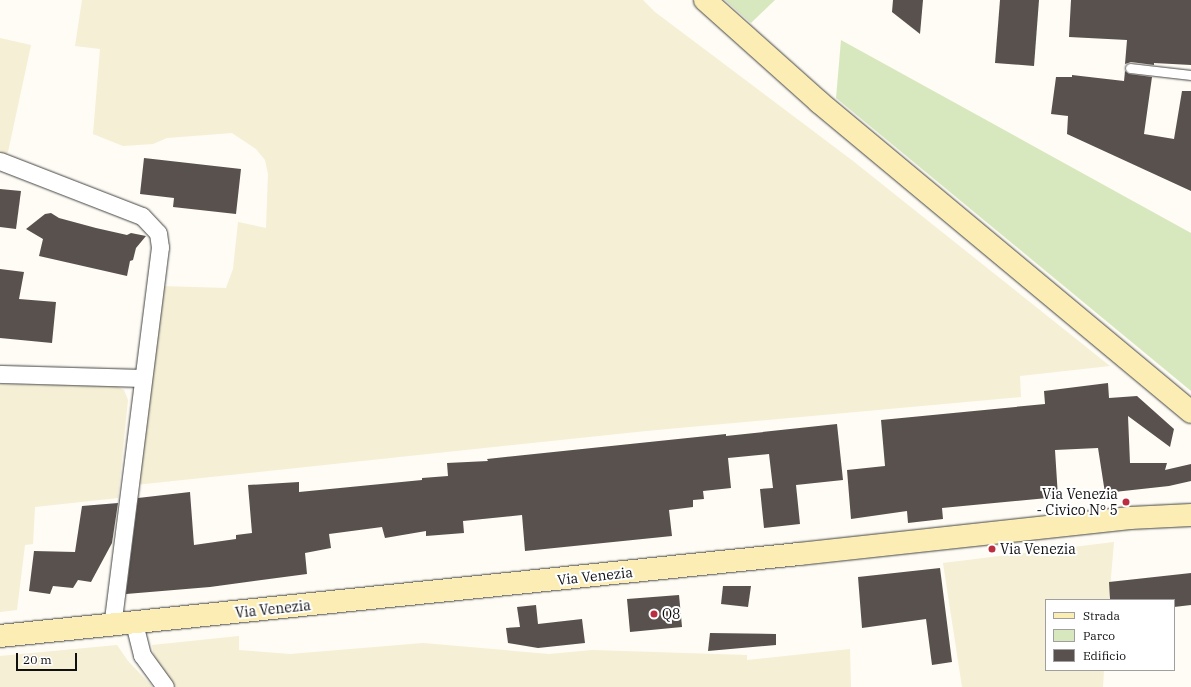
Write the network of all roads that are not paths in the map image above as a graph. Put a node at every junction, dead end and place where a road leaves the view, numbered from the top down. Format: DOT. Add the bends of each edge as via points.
graph roads {
  1 [pos="705,0"];
  2 [pos="1130,68"];
  3 [pos="1191,75"];
  4 [pos="0,161"];
  5 [pos="0,374"];
  6 [pos="143,378"];
  7 [pos="1191,412"];
  8 [pos="1191,514"];
  9 [pos="134,623"];
  10 [pos="112,626"];
  11 [pos="0,636"];
  12 [pos="165,687"];
  1 -- 7 [label="main road" via="819,102"];
  2 -- 3 [label="lane"];
  4 -- 6 [label="street" via="142,216 158,233 160,247"];
  5 -- 6 [label="street"];
  6 -- 10 [label="street"];
  8 -- 9 [label="main road, Via Venezia" via="1122,519"];
  9 -- 10 [label="main road, Via Venezia"];
  9 -- 12 [label="street" via="142,656"];
  10 -- 11 [label="main road, Via Venezia"];
}
